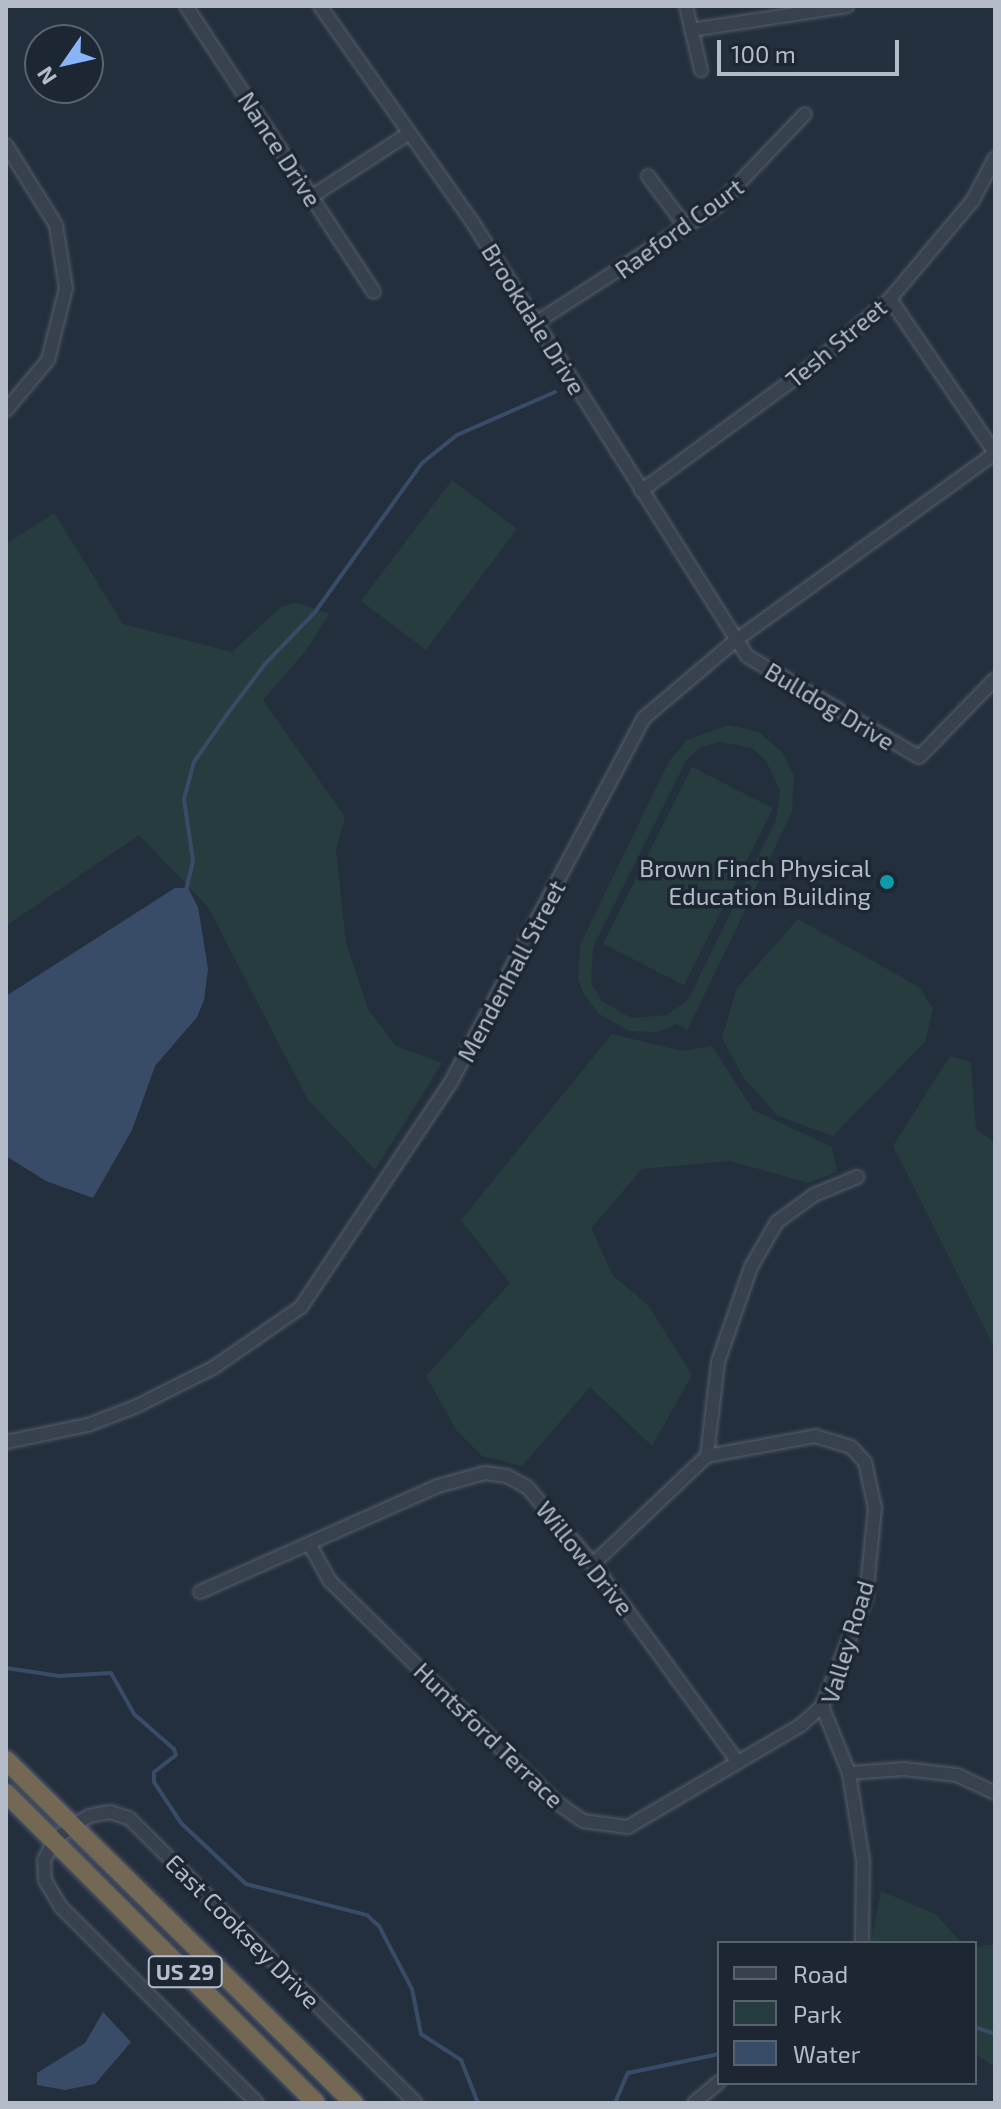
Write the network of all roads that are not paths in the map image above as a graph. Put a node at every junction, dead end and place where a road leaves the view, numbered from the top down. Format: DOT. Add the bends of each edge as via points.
graph roads {
  1 [pos="186,6"];
  2 [pos="320,6"];
  3 [pos="686,6"];
  4 [pos="847,6"];
  5 [pos="691,30"];
  6 [pos="701,70"];
  7 [pos="805,114"];
  8 [pos="408,134"];
  9 [pos="6,145"];
  10 [pos="995,158"];
  11 [pos="648,176"];
  12 [pos="311,197"];
  13 [pos="686,227"];
  14 [pos="374,292"];
  15 [pos="890,299"];
  16 [pos="537,322"];
  17 [pos="6,410"];
  18 [pos="995,453"];
  19 [pos="641,491"];
  20 [pos="736,640"];
  21 [pos="995,679"];
  22 [pos="857,1177"];
  23 [pos="6,1442"];
  24 [pos="707,1456"];
  25 [pos="311,1547"];
  26 [pos="593,1564"];
  27 [pos="200,1592"];
  28 [pos="822,1706"];
  29 [pos="6,1760"];
  30 [pos="738,1762"];
  31 [pos="849,1773"];
  32 [pos="6,1793"];
  33 [pos="995,1793"];
  34 [pos="71,1827"];
  35 [pos="54,1840"];
  36 [pos="862,1941"];
  37 [pos="717,2084"];
  38 [pos="257,2103"];
  39 [pos="316,2103"];
  40 [pos="354,2103"];
  41 [pos="416,2103"];
  42 [pos="694,2103"];
  1 -- 12 [label="street, Nance Drive"];
  2 -- 8 [label="street, Brookdale Drive"];
  3 -- 5 [label="street"];
  4 -- 5 [label="street"];
  5 -- 6 [label="street"];
  7 -- 13 [label="street, Raeford Court" via="743,182"];
  8 -- 12 [label="street"];
  8 -- 16 [label="street, Brookdale Drive"];
  9 -- 17 [label="street" via="56,225 66,288 48,360"];
  10 -- 15 [label="street, Tesh Street" via="973,200"];
  11 -- 13 [label="street"];
  12 -- 14 [label="street, Nance Drive"];
  13 -- 16 [label="street, Raeford Court"];
  15 -- 18 [label="street"];
  15 -- 19 [label="street, Tesh Street" via="813,365"];
  16 -- 19 [label="street, Brookdale Drive"];
  18 -- 20 [label="street, Mendenhall Street"];
  19 -- 20 [label="street, Brookdale Drive"];
  20 -- 21 [label="street, Bulldog Drive" via="747,656 919,757"];
  20 -- 23 [label="street, Mendenhall Street" via="644,718 450,1084 301,1307 213,1368 137,1406 88,1425"];
  22 -- 24 [label="street" via="814,1195 777,1222 751,1267 718,1362"];
  24 -- 26 [label="street"];
  24 -- 28 [label="street, Valley Road" via="816,1436 851,1447 865,1462 875,1508 866,1597"];
  25 -- 26 [label="street, Willow Drive" via="438,1486 485,1473 507,1476 527,1487"];
  25 -- 27 [label="street, Willow Drive"];
  25 -- 30 [label="street, Huntsford Terrace" via="329,1580 556,1802 583,1821 628,1827"];
  26 -- 30 [label="street, Willow Drive"];
  28 -- 30 [label="street, Huntsford Terrace" via="801,1725"];
  28 -- 31 [label="street, Valley Road"];
  29 -- 34 [label="highway, US 29"];
  31 -- 33 [label="street" via="876,1769 957,1775"];
  31 -- 36 [label="street, Valley Road" via="863,1860"];
  32 -- 35 [label="highway, US 29"];
  34 -- 35 [label="street, East Cooksey Drive"];
  34 -- 40 [label="highway, US 29"];
  34 -- 41 [label="street, East Cooksey Drive" via="110,1812 129,1818"];
  35 -- 38 [label="street" via="44,1860 45,1880 61,1907"];
  35 -- 39 [label="highway, US 29"];
  37 -- 42 [label="street"];
}
